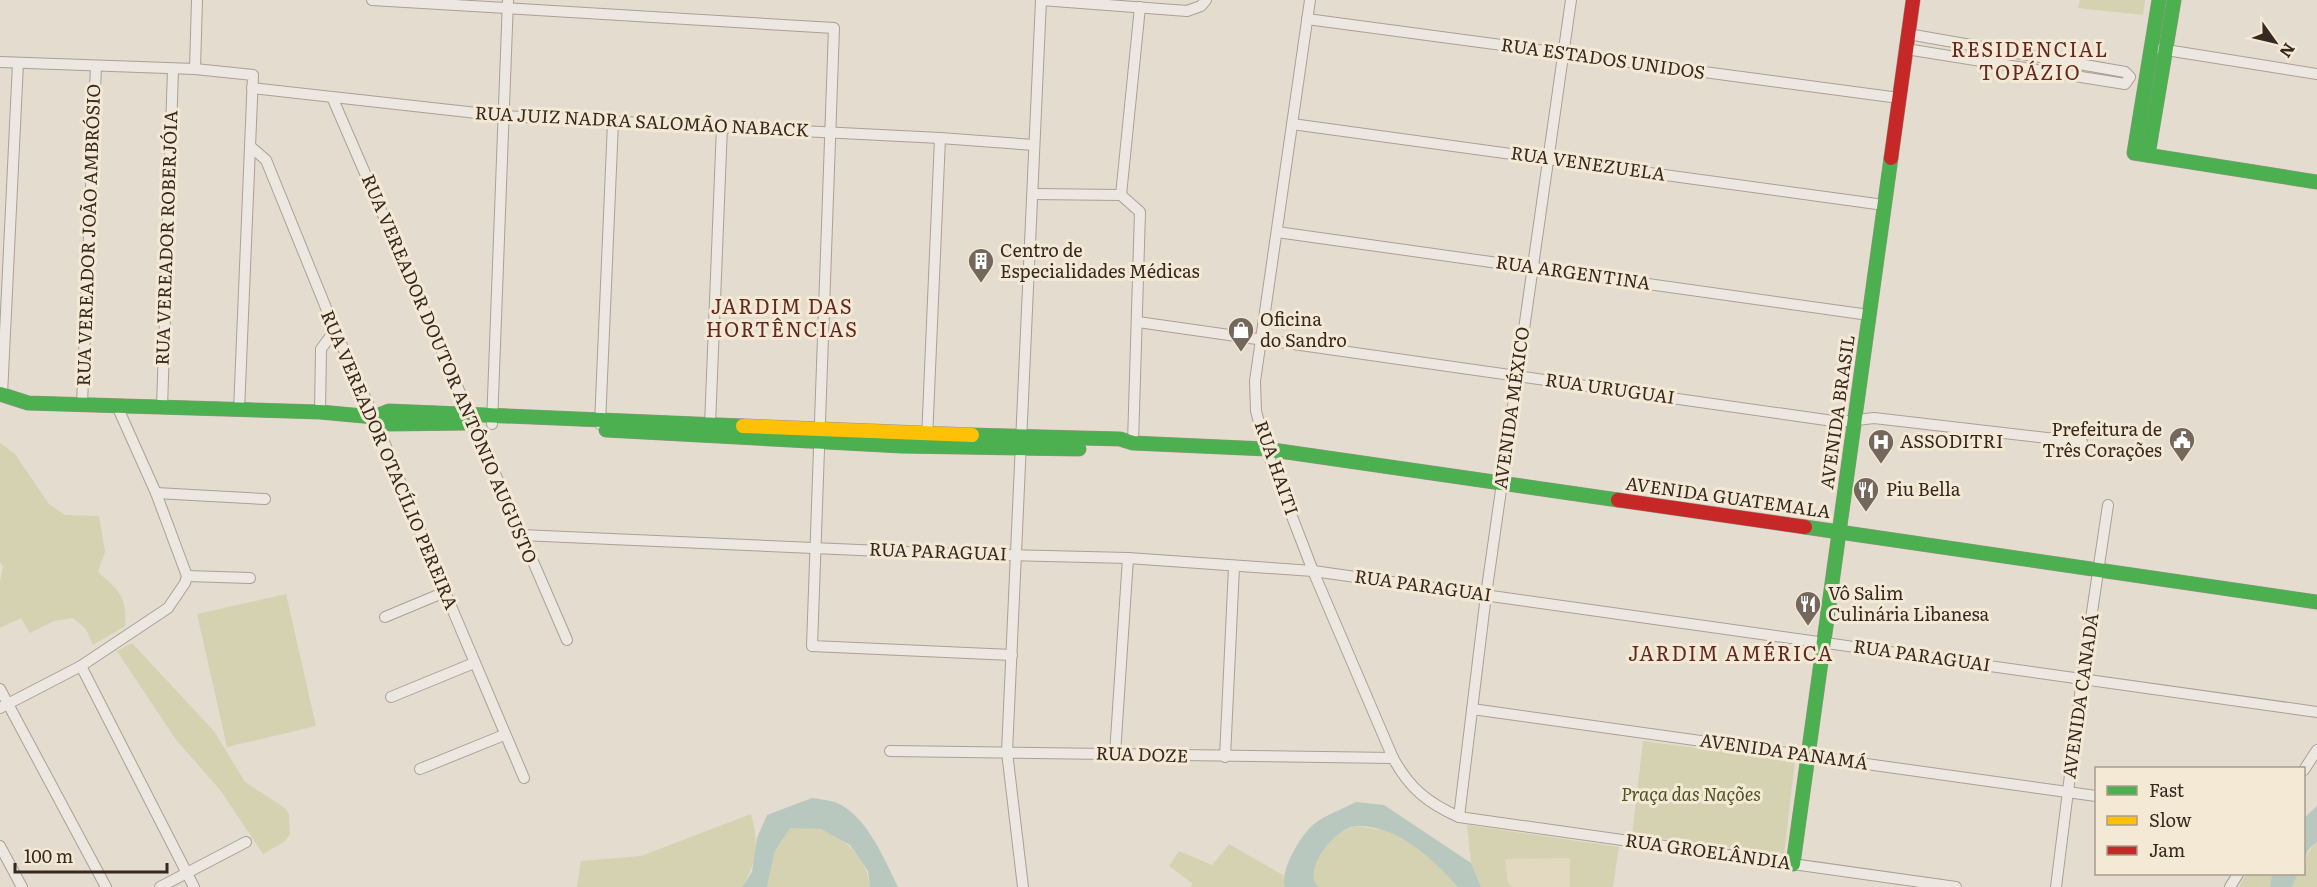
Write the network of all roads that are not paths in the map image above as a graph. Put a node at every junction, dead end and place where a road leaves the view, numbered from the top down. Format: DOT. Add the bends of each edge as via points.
graph roads {
  1 [pos="197,0"];
  2 [pos="372,0"];
  3 [pos="1041,0"];
  4 [pos="1206,0"];
  5 [pos="1310,0"];
  6 [pos="1571,0"];
  7 [pos="1913,0"];
  8 [pos="2159,0"];
  9 [pos="2174,0"];
  10 [pos="508,4"];
  11 [pos="1140,7"];
  12 [pos="1307,19"];
  13 [pos="1908,34"];
  14 [pos="2151,47"];
  15 [pos="1906,49"];
  16 [pos="2165,50"];
  17 [pos="1563,54"];
  18 [pos="2029,54"];
  19 [pos="0,62"];
  20 [pos="18,63"];
  21 [pos="96,66"];
  22 [pos="173,69"];
  23 [pos="195,69"];
  24 [pos="2027,69"];
  25 [pos="2317,74"];
  26 [pos="252,88"];
  27 [pos="332,97"];
  28 [pos="1899,98"];
  29 [pos="504,116"];
  30 [pos="613,122"];
  31 [pos="1292,124"];
  32 [pos="722,126"];
  33 [pos="831,133"];
  34 [pos="940,138"];
  35 [pos="1034,145"];
  36 [pos="251,147"];
  37 [pos="2148,155"];
  38 [pos="1548,159"];
  39 [pos="2317,182"];
  40 [pos="1033,194"];
  41 [pos="1121,195"];
  42 [pos="1884,205"];
  43 [pos="1277,232"];
  44 [pos="1533,268"];
  45 [pos="1869,315"];
  46 [pos="1138,322"];
  47 [pos="335,330"];
  48 [pos="1261,340"];
  49 [pos="1517,376"];
  50 [pos="1,395"];
  51 [pos="82,405"];
  52 [pos="117,406"];
  53 [pos="162,408"];
  54 [pos="239,411"];
  55 [pos="320,412"];
  56 [pos="374,417"];
  57 [pos="470,418"];
  58 [pos="493,419"];
  59 [pos="1855,420"];
  60 [pos="600,424"];
  61 [pos="710,425"];
  62 [pos="819,436"];
  63 [pos="927,440"];
  64 [pos="2082,442"];
  65 [pos="1133,443"];
  66 [pos="1020,444"];
  67 [pos="1266,449"];
  68 [pos="1502,483"];
  69 [pos="156,494"];
  70 [pos="265,499"];
  71 [pos="2108,505"];
  72 [pos="1839,532"];
  73 [pos="521,535"];
  74 [pos="814,547"];
  75 [pos="1016,554"];
  76 [pos="1128,558"];
  77 [pos="1234,567"];
  78 [pos="2098,570"];
  79 [pos="1313,571"];
  80 [pos="250,578"];
  81 [pos="186,580"];
  82 [pos="445,592"];
  83 [pos="1486,595"];
  84 [pos="2317,602"];
  85 [pos="385,616"];
  86 [pos="567,640"];
  87 [pos="1824,643"];
  88 [pos="1012,655"];
  89 [pos="474,663"];
  90 [pos="81,666"];
  91 [pos="2082,679"];
  92 [pos="0,689"];
  93 [pos="391,697"];
  94 [pos="4,706"];
  95 [pos="1472,709"];
  96 [pos="2317,712"];
  97 [pos="504,735"];
  98 [pos="2317,750"];
  99 [pos="890,751"];
  100 [pos="1007,752"];
  101 [pos="1115,754"];
  102 [pos="1808,755"];
  103 [pos="1225,757"];
  104 [pos="1393,758"];
  105 [pos="2305,768"];
  106 [pos="420,769"];
  107 [pos="524,778"];
  108 [pos="2069,792"];
  109 [pos="2095,796"];
  110 [pos="1459,817"];
  111 [pos="246,842"];
  112 [pos="0,846"];
  113 [pos="1793,864"];
  114 [pos="187,873"];
  115 [pos="22,887"];
  116 [pos="106,887"];
  117 [pos="160,887"];
  118 [pos="194,887"];
  119 [pos="1023,887"];
  120 [pos="1956,887"];
  121 [pos="2056,887"];
  1 -- 23 [label="street"];
  2 -- 10 [label="street"];
  3 -- 11 [label="street"];
  3 -- 35 [label="street"];
  4 -- 11 [label="street" via="1187,11"];
  5 -- 12 [label="street, RUA HAITI"];
  6 -- 17 [label="street, AVENIDA MÉXICO"];
  7 -- 13 [label="street, AVENIDA BRASIL"];
  8 -- 14 [label="street"];
  9 -- 16 [label="street"];
  10 -- 29 [label="street"];
  10 -- 33 [label="street" via="834,28"];
  11 -- 41 [label="street"];
  12 -- 17 [label="street, RUA ESTADOS UNIDOS"];
  12 -- 31 [label="street, RUA HAITI"];
  13 -- 15 [label="street, AVENIDA BRASIL"];
  13 -- 18 [label="street"];
  14 -- 16 [label="street"];
  14 -- 37 [label="street" via="2134,153"];
  15 -- 24 [label="street"];
  15 -- 28 [label="street, AVENIDA BRASIL"];
  16 -- 25 [label="street"];
  16 -- 37 [label="street"];
  17 -- 28 [label="street, RUA ESTADOS UNIDOS"];
  17 -- 38 [label="street, AVENIDA MÉXICO"];
  18 -- 24 [label="street"];
  18 -- 24 [label="street" via="2125,72 2130,77 2125,84"];
  19 -- 20 [label="street"];
  20 -- 21 [label="street"];
  20 -- 50 [label="street"];
  21 -- 22 [label="street"];
  21 -- 51 [label="street, RUA VEREADOR JOÃO AMBRÓSIO"];
  22 -- 23 [label="street"];
  22 -- 53 [label="street, RUA VEREADOR ROBERJÓIA"];
  23 -- 26 [label="street" via="253,75"];
  26 -- 27 [label="street, RUA JUIZ NADRA SALOMÃO NABACK"];
  26 -- 36 [label="street"];
  27 -- 29 [label="street, RUA JUIZ NADRA SALOMÃO NABACK"];
  27 -- 57 [label="street, RUA VEREADOR DOUTOR ANTÔNIO AUGUSTO"];
  28 -- 42 [label="street, AVENIDA BRASIL"];
  29 -- 30 [label="street, RUA JUIZ NADRA SALOMÃO NABACK"];
  29 -- 58 [label="street"];
  30 -- 32 [label="street, RUA JUIZ NADRA SALOMÃO NABACK"];
  30 -- 60 [label="street"];
  31 -- 38 [label="street, RUA VENEZUELA"];
  31 -- 43 [label="street, RUA HAITI"];
  32 -- 33 [label="street, RUA JUIZ NADRA SALOMÃO NABACK"];
  32 -- 61 [label="street"];
  33 -- 34 [label="street, RUA JUIZ NADRA SALOMÃO NABACK"];
  33 -- 62 [label="street"];
  34 -- 35 [label="street, RUA JUIZ NADRA SALOMÃO NABACK"];
  34 -- 63 [label="street"];
  35 -- 40 [label="street"];
  36 -- 47 [label="street, RUA VEREADOR OTACÍLIO PEREIRA" via="266,160"];
  36 -- 54 [label="street"];
  37 -- 39 [label="street"];
  38 -- 42 [label="street, RUA VENEZUELA"];
  38 -- 44 [label="street, AVENIDA MÉXICO"];
  40 -- 41 [label="street"];
  40 -- 66 [label="street"];
  41 -- 46 [label="street" via="1140,212"];
  42 -- 45 [label="street, AVENIDA BRASIL"];
  43 -- 44 [label="street, RUA ARGENTINA"];
  43 -- 48 [label="street, RUA HAITI"];
  44 -- 45 [label="street, RUA ARGENTINA"];
  44 -- 49 [label="street, AVENIDA MÉXICO"];
  45 -- 59 [label="street, AVENIDA BRASIL"];
  46 -- 48 [label="street, RUA URUGUAI"];
  46 -- 65 [label="street"];
  47 -- 55 [label="street" via="321,349"];
  47 -- 56 [label="street, RUA VEREADOR OTACÍLIO PEREIRA"];
  48 -- 49 [label="street, RUA URUGUAI"];
  48 -- 67 [label="street, RUA HAITI" via="1255,381 1256,411"];
  49 -- 59 [label="street, RUA URUGUAI" via="1840,422"];
  49 -- 68 [label="street, AVENIDA MÉXICO"];
  50 -- 51 [label="street" via="28,403"];
  51 -- 52 [label="street"];
  52 -- 53 [label="street"];
  52 -- 69 [label="street"];
  53 -- 54 [label="street"];
  54 -- 55 [label="street"];
  55 -- 56 [label="street"];
  56 -- 57 [label="street" via="390,424"];
  56 -- 82 [label="street, RUA VEREADOR OTACÍLIO PEREIRA"];
  57 -- 58 [label="street"];
  57 -- 73 [label="street, RUA VEREADOR DOUTOR ANTÔNIO AUGUSTO"];
  58 -- 60 [label="street"];
  59 -- 64 [label="street, RUA URUGUAI" via="1874,418"];
  59 -- 72 [label="street, AVENIDA BRASIL"];
  60 -- 61 [label="street"];
  60 -- 62 [label="street"];
  61 -- 62 [label="street"];
  62 -- 63 [label="street, AVENIDA GUATEMALA"];
  62 -- 74 [label="street"];
  63 -- 66 [label="street, AVENIDA GUATEMALA"];
  65 -- 66 [label="street, AVENIDA GUATEMALA" via="1120,448"];
  65 -- 67 [label="street, AVENIDA GUATEMALA"];
  66 -- 75 [label="street"];
  67 -- 68 [label="street, AVENIDA GUATEMALA"];
  67 -- 79 [label="street, RUA HAITI"];
  68 -- 72 [label="street, AVENIDA GUATEMALA"];
  68 -- 83 [label="street, AVENIDA MÉXICO"];
  69 -- 70 [label="street"];
  69 -- 81 [label="street"];
  71 -- 78 [label="street, AVENIDA CANADÁ"];
  72 -- 78 [label="street, AVENIDA GUATEMALA"];
  72 -- 87 [label="street, AVENIDA BRASIL"];
  73 -- 74 [label="street, RUA PARAGUAI"];
  73 -- 86 [label="street, RUA VEREADOR DOUTOR ANTÔNIO AUGUSTO"];
  74 -- 75 [label="street, RUA PARAGUAI"];
  74 -- 88 [label="street" via="812,646"];
  75 -- 76 [label="street, RUA PARAGUAI"];
  75 -- 88 [label="street"];
  76 -- 77 [label="street, RUA PARAGUAI"];
  76 -- 101 [label="street"];
  77 -- 79 [label="street, RUA PARAGUAI"];
  77 -- 103 [label="street"];
  78 -- 84 [label="street, AVENIDA GUATEMALA"];
  78 -- 91 [label="street, AVENIDA CANADÁ"];
  79 -- 83 [label="street, RUA PARAGUAI"];
  79 -- 104 [label="street, RUA HAITI"];
  80 -- 81 [label="street"];
  81 -- 90 [label="street" via="168,608"];
  82 -- 85 [label="street"];
  82 -- 89 [label="street, RUA VEREADOR OTACÍLIO PEREIRA"];
  83 -- 87 [label="street, RUA PARAGUAI"];
  83 -- 95 [label="street, AVENIDA MÉXICO"];
  87 -- 91 [label="street, RUA PARAGUAI"];
  87 -- 102 [label="street, AVENIDA BRASIL"];
  88 -- 100 [label="street"];
  89 -- 93 [label="street"];
  89 -- 97 [label="street, RUA VEREADOR OTACÍLIO PEREIRA"];
  90 -- 94 [label="street"];
  90 -- 114 [label="street"];
  91 -- 96 [label="street, RUA PARAGUAI"];
  91 -- 108 [label="street, AVENIDA CANADÁ"];
  92 -- 94 [label="street"];
  94 -- 116 [label="street"];
  95 -- 102 [label="street, AVENIDA PANAMÁ"];
  95 -- 110 [label="street, AVENIDA MÉXICO"];
  97 -- 106 [label="street"];
  97 -- 107 [label="street, RUA VEREADOR OTACÍLIO PEREIRA"];
  98 -- 105 [label="street"];
  99 -- 100 [label="street, RUA DOZE"];
  100 -- 101 [label="street, RUA DOZE"];
  100 -- 119 [label="street"];
  101 -- 103 [label="street, RUA DOZE"];
  102 -- 108 [label="street, AVENIDA PANAMÁ"];
  102 -- 113 [label="street, AVENIDA BRASIL"];
  103 -- 104 [label="street, RUA DOZE"];
  104 -- 110 [label="street, RUA HAITI" via="1403,776 1424,798"];
  108 -- 109 [label="street, AVENIDA PANAMÁ"];
  108 -- 121 [label="street, AVENIDA CANADÁ"];
  110 -- 113 [label="street, RUA GROELÂNDIA"];
  111 -- 114 [label="street"];
  112 -- 115 [label="street"];
  113 -- 120 [label="street, RUA GROELÂNDIA"];
  114 -- 117 [label="street"];
  114 -- 118 [label="street"];
}
